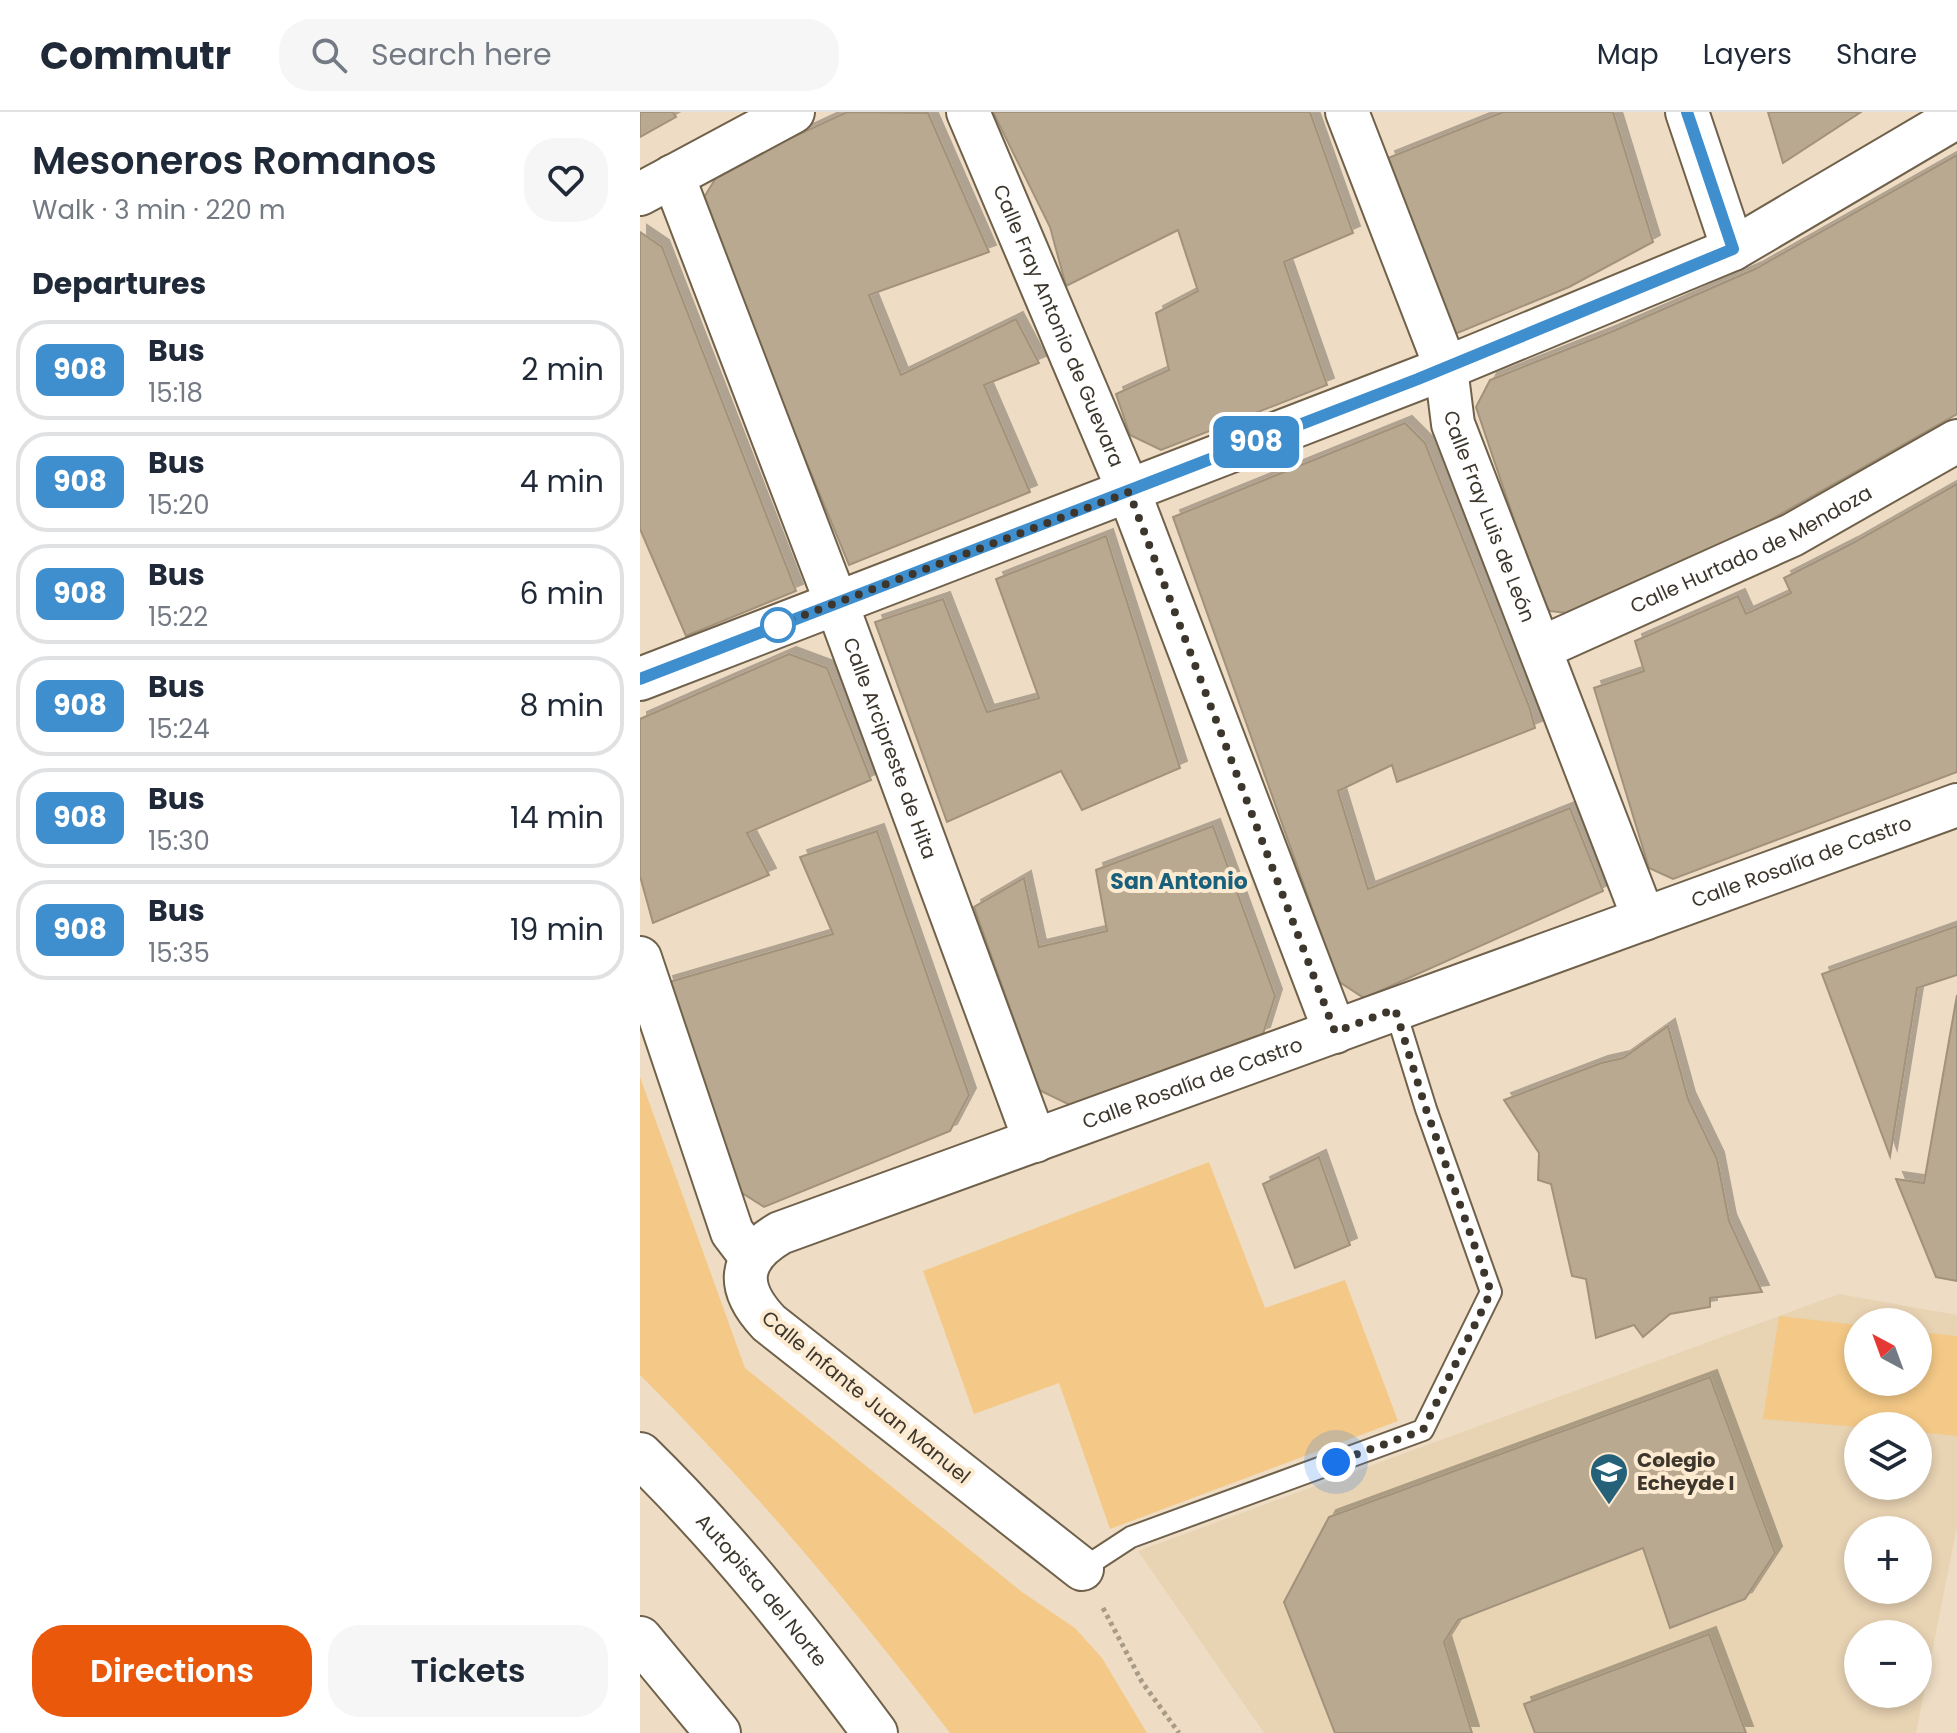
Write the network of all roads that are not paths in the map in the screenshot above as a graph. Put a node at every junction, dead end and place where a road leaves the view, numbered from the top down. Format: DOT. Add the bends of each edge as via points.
graph roads {
  1 [pos="793,112"];
  2 [pos="968,112"];
  3 [pos="1347,112"];
  4 [pos="1687,112"];
  5 [pos="1957,117"];
  6 [pos="747,122"];
  7 [pos="656,185"];
  8 [pos="1733,249"];
  9 [pos="1446,368"];
  10 [pos="1957,441"];
  11 [pos="1129,492"];
  12 [pos="836,602"];
  13 [pos="1541,648"];
  14 [pos="640,679"];
  15 [pos="1957,805"];
  16 [pos="1644,919"];
  17 [pos="640,958"];
  18 [pos="1395,1009"];
  19 [pos="1335,1032"];
  20 [pos="1035,1141"];
  21 [pos="751,1257"];
  22 [pos="640,1455"];
  23 [pos="1082,1569"];
  24 [pos="640,1639"];
  25 [pos="718,1733"];
  26 [pos="875,1733"];
  1 -- 6 [label="street"];
  2 -- 11 [label="street, Calle Fray Antonio de Guevara"];
  3 -- 9 [label="street, Calle Fray Luis de León"];
  4 -- 8 [label="street"];
  5 -- 8 [label="street"];
  6 -- 7 [label="street"];
  7 -- 12 [label="street, Calle Arcipreste de Hita"];
  8 -- 9 [label="street"];
  9 -- 11 [label="street"];
  9 -- 13 [label="street, Calle Fray Luis de León" via="1453,424"];
  10 -- 13 [label="street, Calle Hurtado de Mendoza" via="1792,535"];
  11 -- 12 [label="street"];
  11 -- 19 [label="street, Calle Fray Antonio de Guevara"];
  12 -- 14 [label="street"];
  12 -- 20 [label="street, Calle Arcipreste de Hita"];
  13 -- 16 [label="street, Calle Fray Luis de León"];
  15 -- 16 [label="street, Calle Rosalía de Castro"];
  16 -- 18 [label="street, Calle Rosalía de Castro"];
  17 -- 21 [label="street" via="732,1232"];
  18 -- 19 [label="street, Calle Rosalía de Castro"];
  18 -- 23 [label="lane" via="1491,1292 1423,1430 1131,1537"];
  19 -- 20 [label="street, Calle Rosalía de Castro"];
  20 -- 21 [label="street, Calle Rosalía de Castro" via="780,1233"];
  21 -- 23 [label="street, Calle Infante Juan Manuel" via="748,1291 769,1323"];
  22 -- 26 [label="highway, Autopista del Norte" via="687,1501"];
  24 -- 25 [label="highway"];
}
